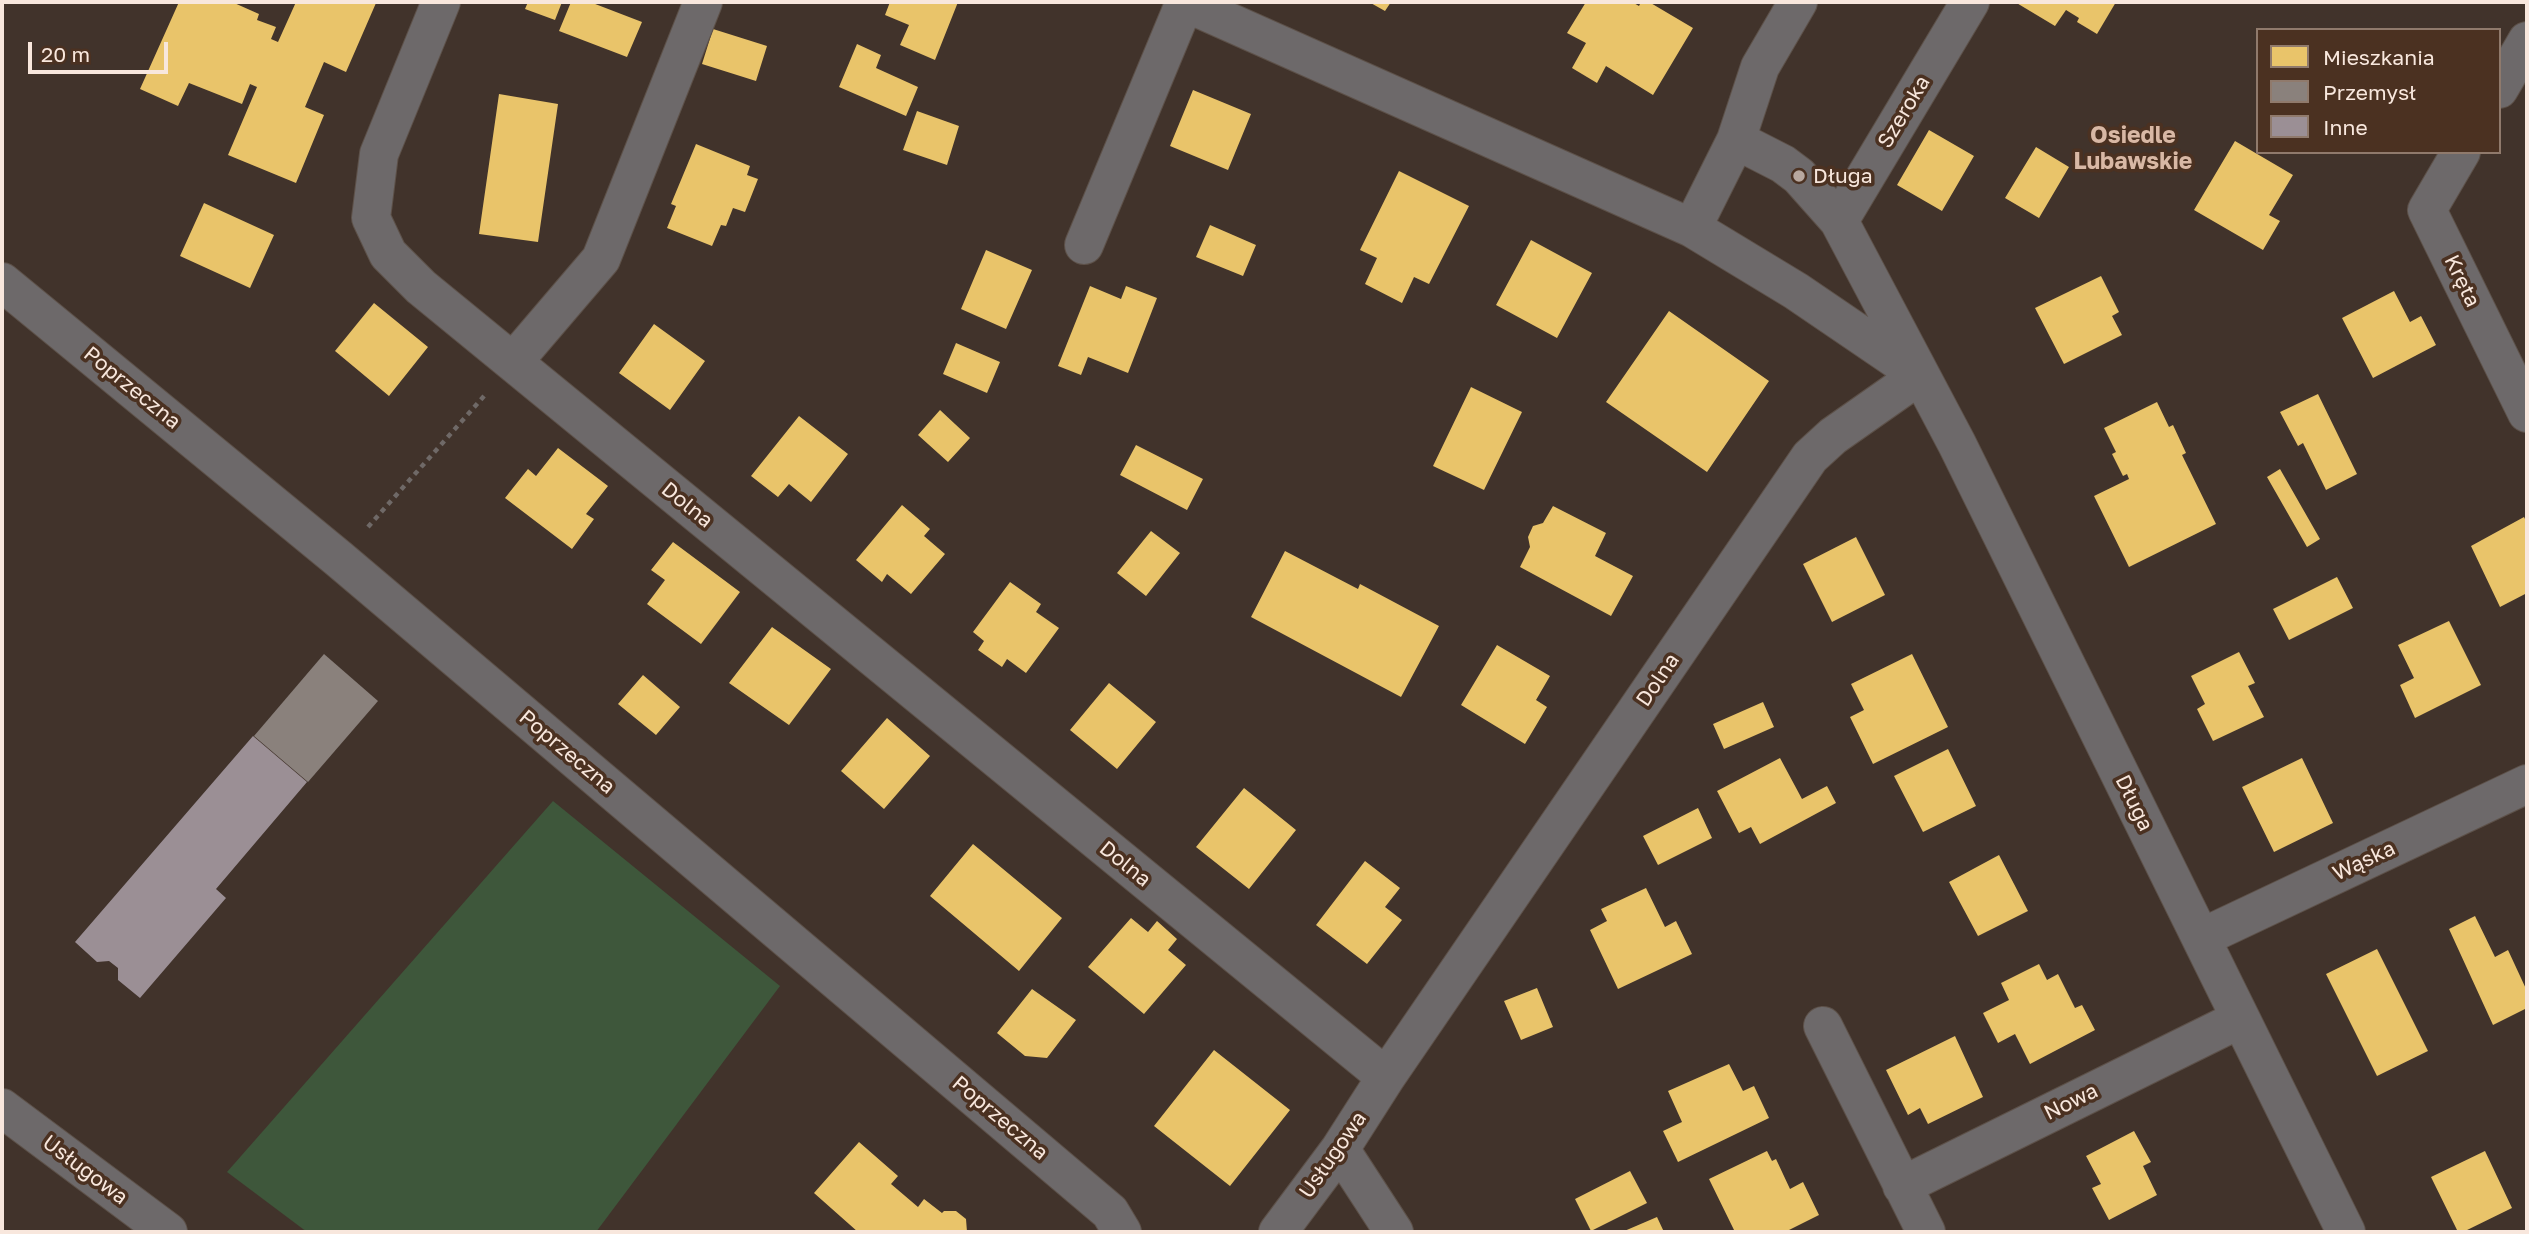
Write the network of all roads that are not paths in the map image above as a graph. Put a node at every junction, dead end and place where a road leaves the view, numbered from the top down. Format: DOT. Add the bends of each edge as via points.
graph roads {
  1 [pos="440,2"];
  2 [pos="703,2"];
  3 [pos="1798,2"];
  4 [pos="1970,2"];
  5 [pos="1193,4"];
  6 [pos="2527,41"];
  7 [pos="2501,86"];
  8 [pos="1736,140"];
  9 [pos="2460,154"];
  10 [pos="1839,222"];
  11 [pos="1692,228"];
  12 [pos="1084,245"];
  13 [pos="2,282"];
  14 [pos="513,362"];
  15 [pos="1920,375"];
  16 [pos="2527,413"];
  17 [pos="2527,784"];
  18 [pos="2201,938"];
  19 [pos="2240,1019"];
  20 [pos="1823,1026"];
  21 [pos="1386,1077"];
  22 [pos="2,1108"];
  23 [pos="1340,1149"];
  24 [pos="1902,1186"];
  25 [pos="168,1232"];
  26 [pos="1122,1232"];
  27 [pos="1278,1232"];
  28 [pos="1394,1232"];
  29 [pos="1926,1232"];
  30 [pos="2346,1232"];
  1 -- 14 [label="street, Dolna" via="379,153 371,218 388,254"];
  2 -- 14 [label="street" via="601,259"];
  3 -- 8 [label="street" via="1760,67"];
  4 -- 10 [label="street, Szeroka"];
  5 -- 11 [label="street, Długa"];
  5 -- 12 [label="street"];
  6 -- 7 [label="street"];
  8 -- 10 [label="street, Długa" via="1799,176"];
  8 -- 11 [label="street"];
  9 -- 16 [label="street, Kręta" via="2427,210"];
  10 -- 15 [label="street, Długa"];
  11 -- 15 [label="street, Długa"];
  13 -- 26 [label="street, Poprzeczna" via="339,559 1110,1212"];
  14 -- 21 [label="street, Dolna"];
  15 -- 18 [label="street, Długa"];
  15 -- 21 [label="street, Dolna" via="1810,457"];
  17 -- 18 [label="street, Wąska"];
  18 -- 19 [label="street, Długa"];
  19 -- 24 [label="street, Nowa"];
  19 -- 30 [label="street, Długa"];
  20 -- 24 [label="street"];
  21 -- 23 [label="street, Usługowa"];
  22 -- 25 [label="street, Usługowa"];
  23 -- 27 [label="street, Usługowa"];
  23 -- 28 [label="street"];
  24 -- 29 [label="street"];
}
